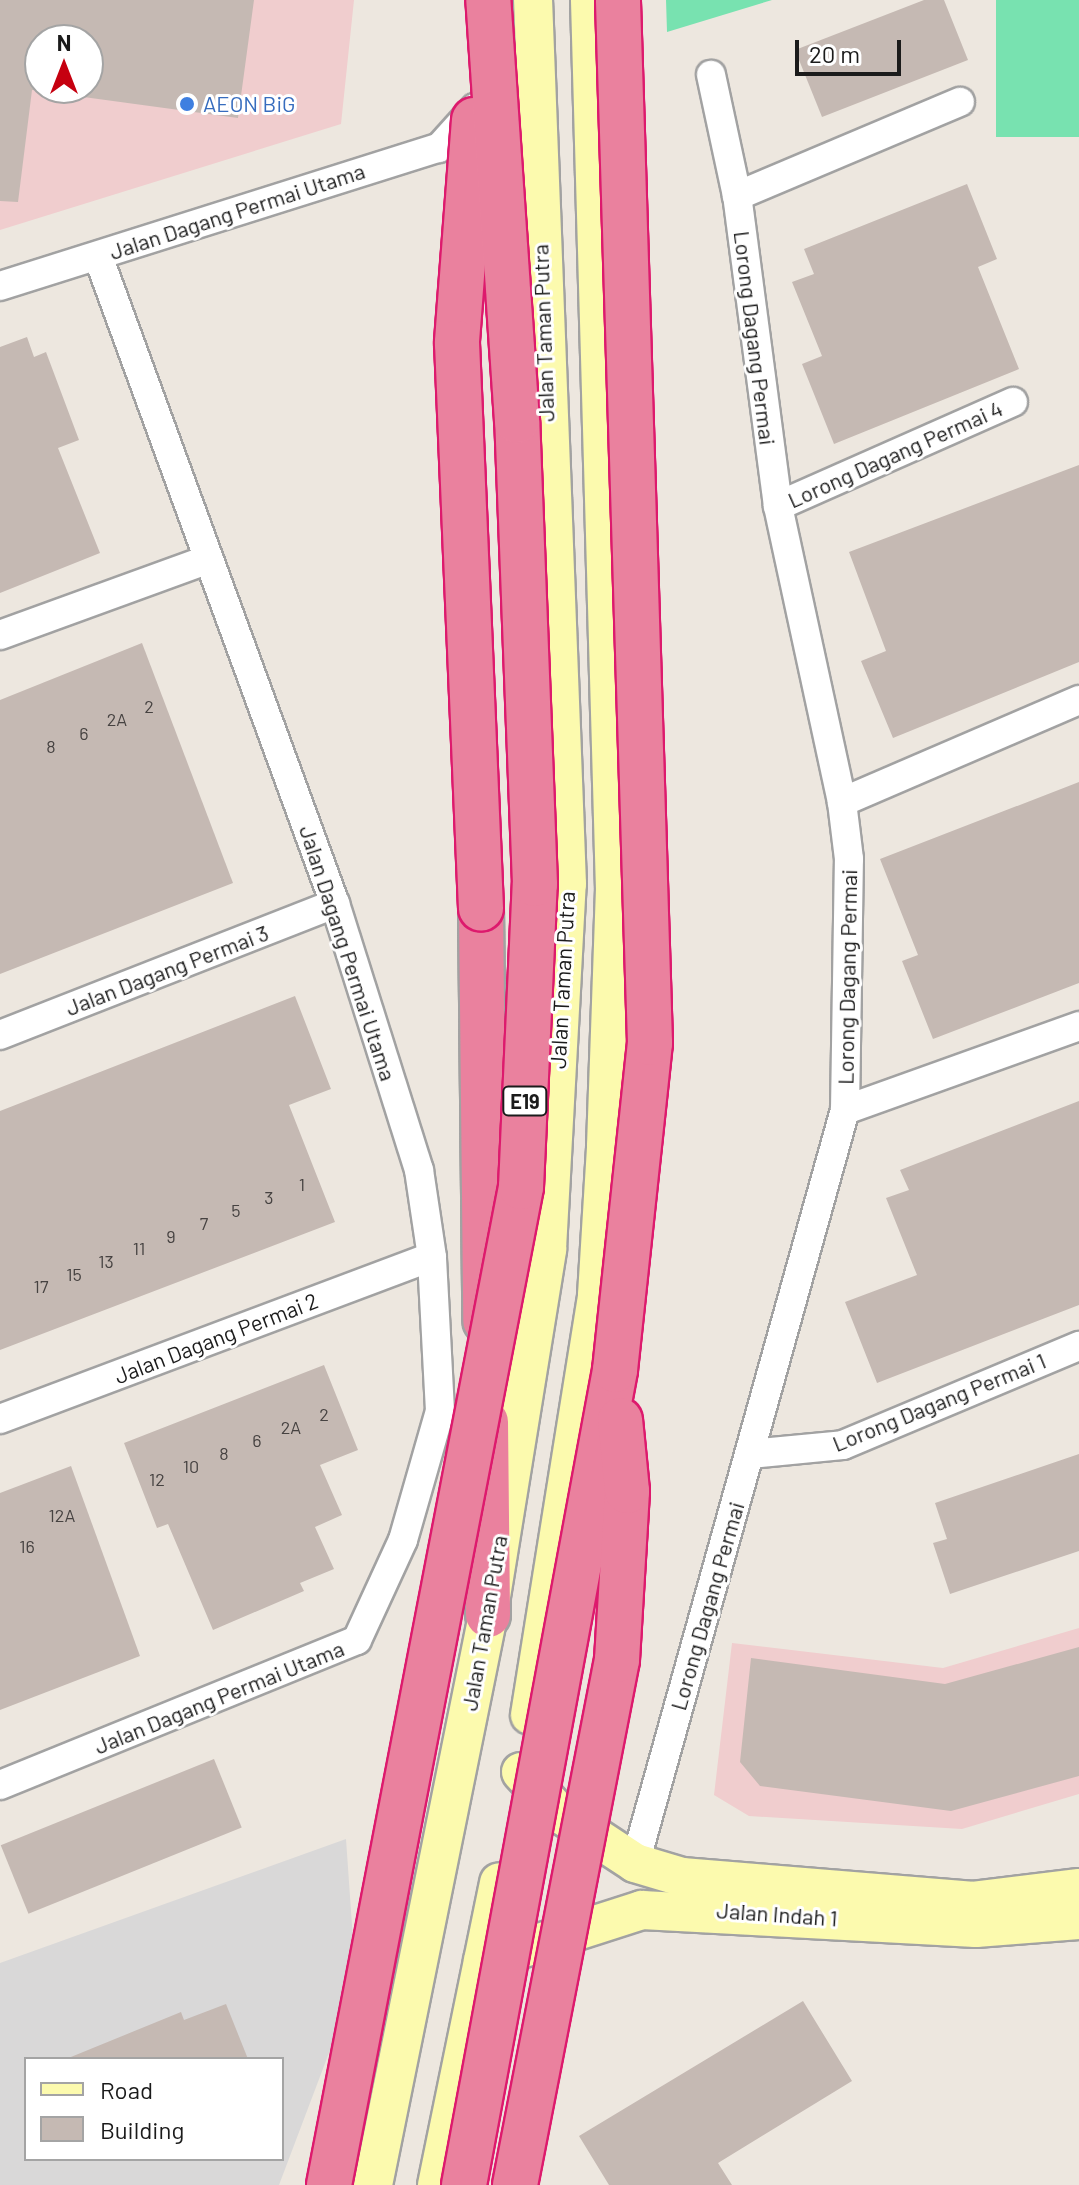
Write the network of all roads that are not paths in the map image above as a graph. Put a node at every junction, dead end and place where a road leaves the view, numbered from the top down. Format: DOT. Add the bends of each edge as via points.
graph roads {
  1 [pos="485,0"];
  2 [pos="531,0"];
  3 [pos="590,0"];
  4 [pos="618,0"];
  5 [pos="711,75"];
  6 [pos="960,102"];
  7 [pos="439,148"];
  8 [pos="737,196"];
  9 [pos="98,256"];
  10 [pos="540,264"];
  11 [pos="0,286"];
  12 [pos="1013,402"];
  13 [pos="778,506"];
  14 [pos="209,559"];
  15 [pos="0,635"];
  16 [pos="1079,700"];
  17 [pos="842,802"];
  18 [pos="335,904"];
  19 [pos="1079,1026"];
  20 [pos="0,1035"];
  21 [pos="845,1110"];
  22 [pos="432,1257"];
  23 [pos="1079,1346"];
  24 [pos="615,1370"];
  25 [pos="0,1419"];
  26 [pos="750,1454"];
  27 [pos="488,1615"];
  28 [pos="521,1772"];
  29 [pos="0,1785"];
  30 [pos="635,1863"];
  31 [pos="1079,1888"];
  32 [pos="1079,1920"];
  33 [pos="483,1961"];
  34 [pos="329,2185"];
  35 [pos="373,2185"];
  36 [pos="437,2185"];
  37 [pos="464,2185"];
  38 [pos="515,2185"];
  1 -- 27 [label="highway, bridge" via="457,343 481,908"];
  1 -- 34 [label="highway, E19, bridge" via="517,421 535,884 521,1187"];
  2 -- 7 [label="street" via="492,82"];
  2 -- 10 [label="street, Jalan Taman Putra"];
  3 -- 28 [label="street" via="615,890 606,1146 597,1295"];
  4 -- 24 [label="highway, bridge" via="650,1043"];
  5 -- 8 [label="street, Lorong Dagang Permai"];
  6 -- 8 [label="street"];
  7 -- 9 [label="street, Jalan Dagang Permai Utama"];
  7 -- 10 [label="street" via="479,165 511,193"];
  8 -- 13 [label="street, Lorong Dagang Permai"];
  9 -- 11 [label="street"];
  9 -- 14 [label="street, Jalan Dagang Permai Utama"];
  10 -- 27 [label="street, Jalan Taman Putra" via="567,884 547,1249"];
  12 -- 13 [label="street, Lorong Dagang Permai 4"];
  13 -- 17 [label="street, Lorong Dagang Permai"];
  14 -- 15 [label="street"];
  14 -- 18 [label="street, Jalan Dagang Permai Utama"];
  16 -- 17 [label="street"];
  17 -- 21 [label="street, Lorong Dagang Permai" via="849,859"];
  18 -- 20 [label="street, Jalan Dagang Permai 3"];
  18 -- 22 [label="street, Jalan Dagang Permai Utama" via="419,1170"];
  19 -- 21 [label="street"];
  21 -- 26 [label="street, Lorong Dagang Permai"];
  22 -- 25 [label="street, Jalan Dagang Permai 2"];
  22 -- 29 [label="street, Jalan Dagang Permai Utama" via="440,1411 403,1540 357,1640"];
  23 -- 26 [label="street, Lorong Dagang Permai 1" via="843,1445"];
  24 -- 37 [label="highway, bridge"];
  24 -- 38 [label="highway, bridge" via="627,1491 617,1660"];
  26 -- 30 [label="street, Lorong Dagang Permai"];
  27 -- 35 [label="street, Jalan Taman Putra"];
  28 -- 30 [label="street, Jalan Indah 1" via="559,1813"];
  28 -- 33 [label="street"];
  30 -- 31 [label="street, Jalan Indah 1" via="682,1877 971,1901"];
  32 -- 33 [label="street, Jalan Indah 1" via="976,1928 642,1910"];
  33 -- 36 [label="street"];
}
